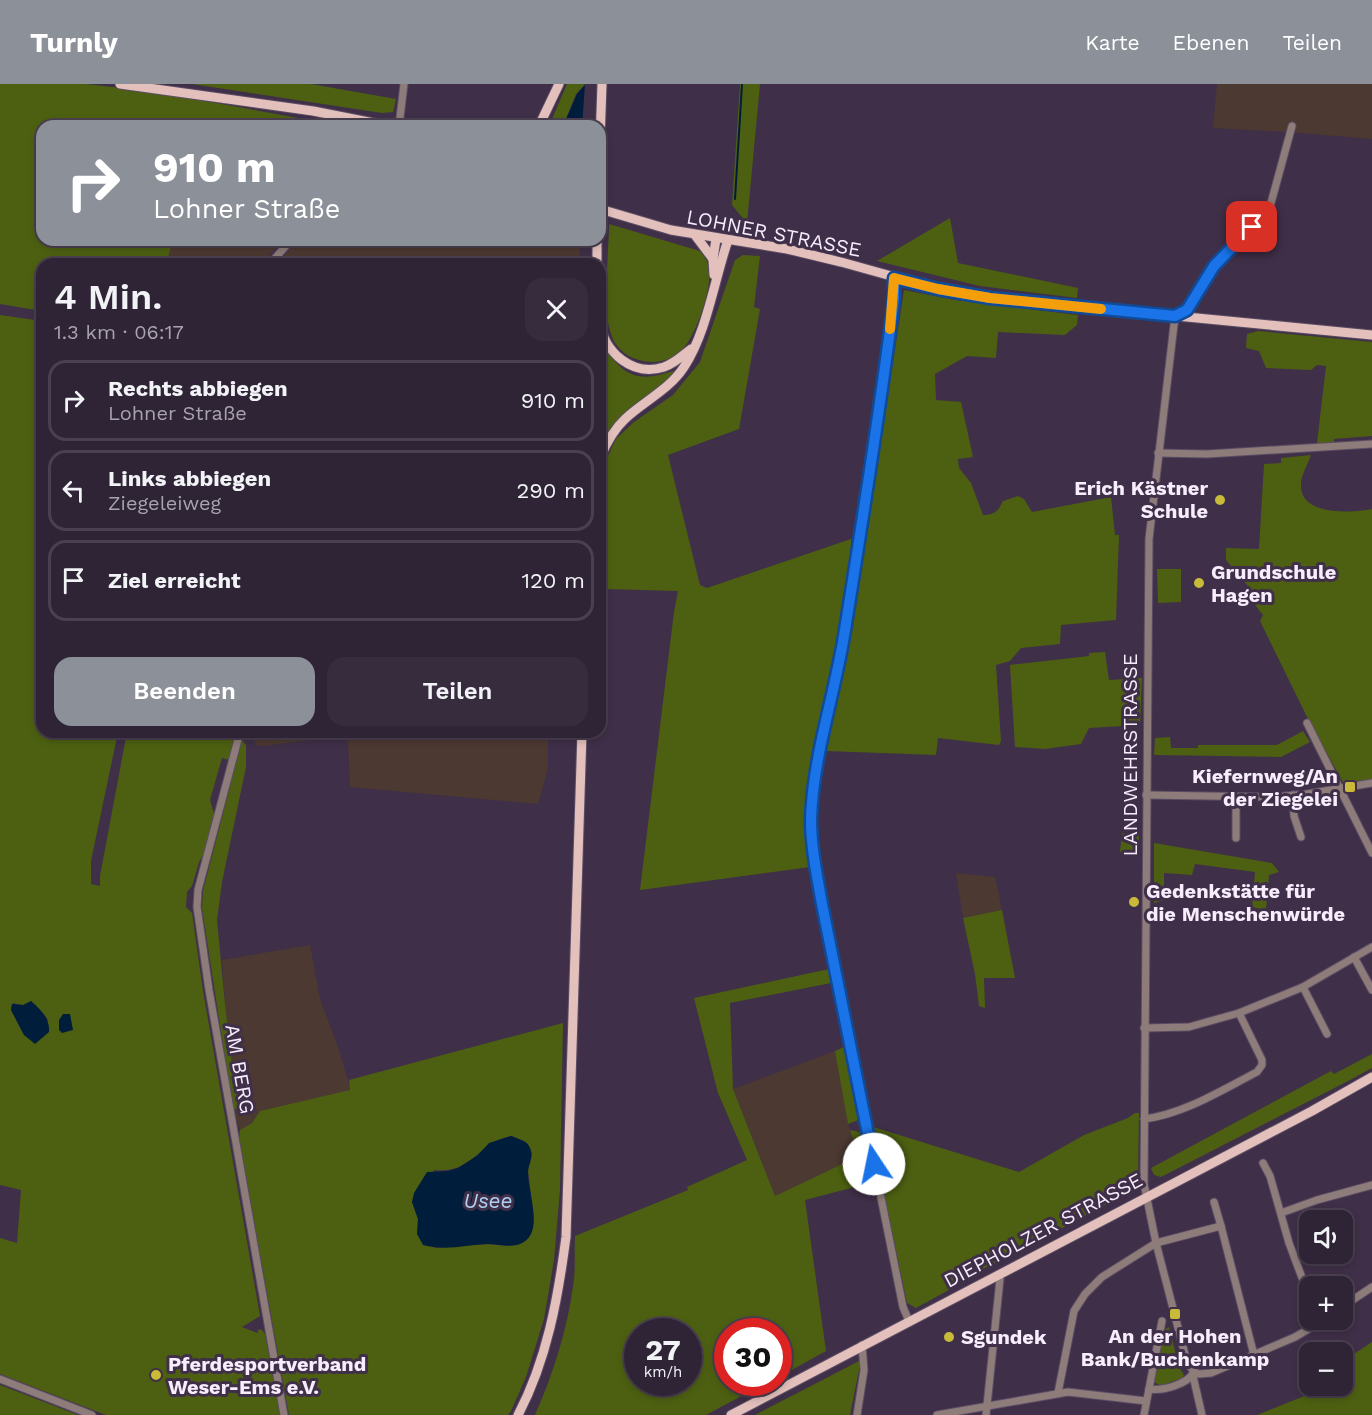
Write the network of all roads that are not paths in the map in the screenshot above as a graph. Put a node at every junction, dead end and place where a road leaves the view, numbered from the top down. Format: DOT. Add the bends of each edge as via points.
graph roads {
  1 [pos="120,84"];
  2 [pos="404,84"];
  3 [pos="559,84"];
  4 [pos="602,84"];
  5 [pos="156,87"];
  6 [pos="359,120"];
  7 [pos="400,120"];
  8 [pos="542,120"];
  9 [pos="601,120"];
  10 [pos="1292,126"];
  11 [pos="606,211"];
  12 [pos="695,235"];
  13 [pos="716,239"];
  14 [pos="728,240"];
  15 [pos="286,246"];
  16 [pos="275,258"];
  17 [pos="713,259"];
  18 [pos="894,278"];
  19 [pos="715,281"];
  20 [pos="1175,316"];
  21 [pos="1372,335"];
  22 [pos="606,340"];
  23 [pos="693,348"];
  24 [pos="1372,444"];
  25 [pos="606,445"];
  26 [pos="1158,453"];
  27 [pos="1307,723"];
  28 [pos="238,738"];
  29 [pos="582,738"];
  30 [pos="1372,783"];
  31 [pos="1341,789"];
  32 [pos="1146,795"];
  33 [pos="1293,795"];
  34 [pos="1236,796"];
  35 [pos="1236,837"];
  36 [pos="1301,837"];
  37 [pos="1372,853"];
  38 [pos="1372,947"];
  39 [pos="1354,957"];
  40 [pos="1303,987"];
  41 [pos="1372,990"];
  42 [pos="1239,1013"];
  43 [pos="1144,1028"];
  44 [pos="1327,1034"];
  45 [pos="1372,1077"];
  46 [pos="1144,1119"];
  47 [pos="1263,1163"];
  48 [pos="1372,1185"];
  49 [pos="1146,1196"];
  50 [pos="1214,1202"];
  51 [pos="1281,1213"];
  52 [pos="1221,1226"];
  53 [pos="1156,1243"];
  54 [pos="997,1275"];
  55 [pos="1302,1276"];
  56 [pos="1372,1287"];
  57 [pos="1353,1300"];
  58 [pos="909,1321"];
  59 [pos="1162,1321"];
  60 [pos="1306,1330"];
  61 [pos="862,1346"];
  62 [pos="1254,1355"];
  63 [pos="1193,1374"];
  64 [pos="0,1379"];
  65 [pos="1149,1389"];
  66 [pos="1058,1392"];
  67 [pos="1146,1401"];
  68 [pos="987,1406"];
  69 [pos="92,1415"];
  70 [pos="284,1415"];
  71 [pos="518,1415"];
  72 [pos="731,1415"];
  73 [pos="857,1415"];
  74 [pos="937,1415"];
  75 [pos="986,1415"];
  76 [pos="1144,1415"];
  77 [pos="1202,1415"];
  1 -- 5 [label="main road"];
  2 -- 7 [label="street"];
  3 -- 8 [label="main road"];
  4 -- 9 [label="main road"];
  5 -- 6 [label="main road"];
  10 -- 20 [label="street" via="1271,203 1264,215 1214,266 1187,310"];
  11 -- 12 [label="main road, LOHNER STRASSE"];
  12 -- 13 [label="main road, LOHNER STRASSE"];
  12 -- 17 [label="main road"];
  13 -- 14 [label="main road, LOHNER STRASSE"];
  13 -- 17 [label="main road"];
  14 -- 18 [label="main road, LOHNER STRASSE" via="787,249"];
  14 -- 19 [label="main road"];
  15 -- 16 [label="street"];
  17 -- 19 [label="main road"];
  18 -- 20 [label="main road, LOHNER STRASSE" via="990,298"];
  18 -- 58 [label="street" via="879,411 842,646 814,785 811,822 822,904 903,1307"];
  19 -- 23 [label="main road"];
  20 -- 21 [label="main road, LOHNER STRASSE"];
  20 -- 26 [label="street, LANDWEHRSTRASSE"];
  22 -- 23 [label="main road" via="623,362 639,368 662,368"];
  23 -- 25 [label="main road" via="675,379 623,420"];
  24 -- 26 [label="street" via="1207,454"];
  26 -- 32 [label="street, LANDWEHRSTRASSE" via="1149,539"];
  27 -- 31 [label="street"];
  28 -- 70 [label="street, AM BERG" via="198,890 197,907"];
  29 -- 71 [label="main road" via="566,1237 552,1324"];
  30 -- 31 [label="street"];
  31 -- 33 [label="street"];
  31 -- 37 [label="street"];
  32 -- 34 [label="street"];
  32 -- 43 [label="street, LANDWEHRSTRASSE"];
  33 -- 34 [label="street"];
  33 -- 36 [label="street"];
  34 -- 35 [label="street"];
  38 -- 39 [label="street"];
  39 -- 40 [label="street"];
  39 -- 41 [label="street"];
  40 -- 42 [label="street"];
  40 -- 44 [label="street"];
  42 -- 43 [label="street" via="1189,1027"];
  42 -- 46 [label="street" via="1262,1060 1260,1069 1207,1098"];
  43 -- 46 [label="street, LANDWEHRSTRASSE"];
  45 -- 49 [label="main road, DIEPHOLZER STRASSE"];
  46 -- 49 [label="street, LANDWEHRSTRASSE"];
  47 -- 51 [label="street"];
  48 -- 51 [label="street"];
  49 -- 53 [label="street, LANDWEHRSTRASSE"];
  49 -- 54 [label="main road, DIEPHOLZER STRASSE"];
  50 -- 52 [label="street"];
  51 -- 55 [label="street"];
  52 -- 53 [label="street"];
  52 -- 62 [label="street"];
  53 -- 63 [label="street, LANDWEHRSTRASSE"];
  53 -- 66 [label="street" via="1102,1277 1074,1311"];
  54 -- 58 [label="main road, DIEPHOLZER STRASSE"];
  54 -- 68 [label="street"];
  56 -- 57 [label="street"];
  58 -- 61 [label="main road, DIEPHOLZER STRASSE"];
  59 -- 65 [label="street"];
  60 -- 62 [label="street"];
  61 -- 72 [label="main road, DIEPHOLZER STRASSE"];
  61 -- 73 [label="street" via="864,1370"];
  62 -- 63 [label="street" via="1211,1372"];
  63 -- 65 [label="street" via="1164,1389"];
  63 -- 77 [label="street, LANDWEHRSTRASSE"];
  64 -- 69 [label="street"];
  65 -- 67 [label="street"];
  66 -- 67 [label="street"];
  66 -- 68 [label="street"];
  67 -- 76 [label="street"];
  68 -- 74 [label="street"];
  68 -- 75 [label="street"];
}
